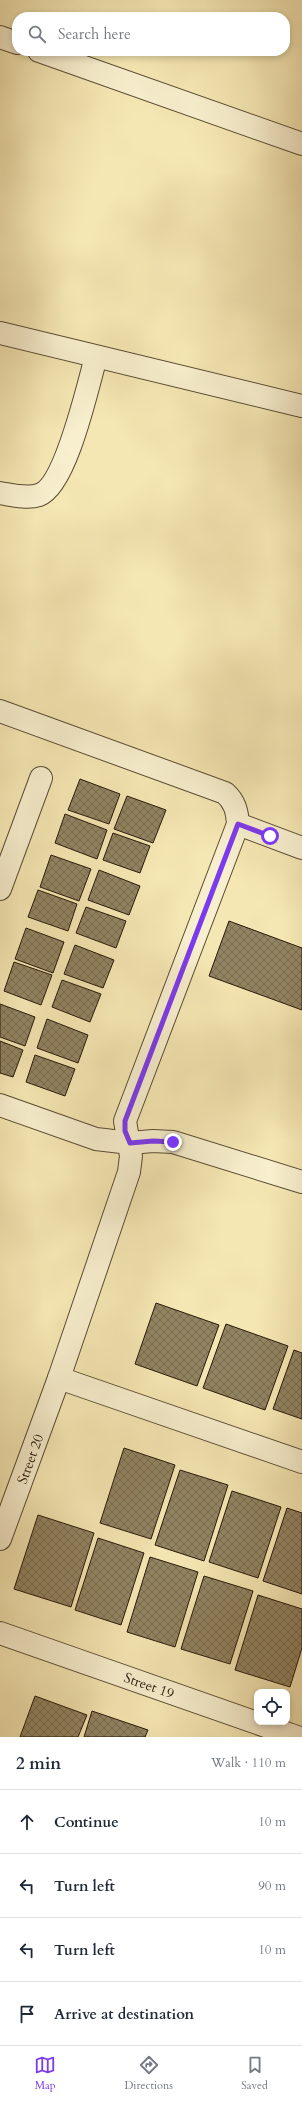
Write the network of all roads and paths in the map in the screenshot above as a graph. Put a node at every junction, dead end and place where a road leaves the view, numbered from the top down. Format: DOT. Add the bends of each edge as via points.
graph roads {
  1 [pos="0,37"];
  2 [pos="12,41"];
  3 [pos="53,56"];
  4 [pos="302,144"];
  5 [pos="0,333"];
  6 [pos="96,357"];
  7 [pos="302,406"];
  8 [pos="0,493"];
  9 [pos="0,712"];
  10 [pos="41,778"];
  11 [pos="238,824"];
  12 [pos="302,848"];
  13 [pos="0,889"];
  14 [pos="0,1105"];
  15 [pos="130,1143"];
  16 [pos="302,1182"];
  17 [pos="59,1378"];
  18 [pos="302,1462"];
  19 [pos="0,1539"];
  20 [pos="0,1633"];
  21 [pos="297,1737"];
  1 -- 2 [label="street"];
  3 -- 4 [label="street"];
  5 -- 6 [label="street"];
  6 -- 7 [label="street"];
  6 -- 8 [label="street" via="64,465 54,484 40,495 21,497"];
  9 -- 11 [label="street" via="225,793 233,800"];
  10 -- 13 [label="street"];
  11 -- 12 [label="street"];
  11 -- 15 [label="street, Street 20" via="125,1121 125,1131"];
  14 -- 15 [label="street" via="96,1139"];
  15 -- 16 [label="street" via="173,1142"];
  15 -- 17 [label="street, Street 20" via="128,1172"];
  17 -- 18 [label="street"];
  17 -- 19 [label="street, Street 20"];
  20 -- 21 [label="street, Street 19"];
}
